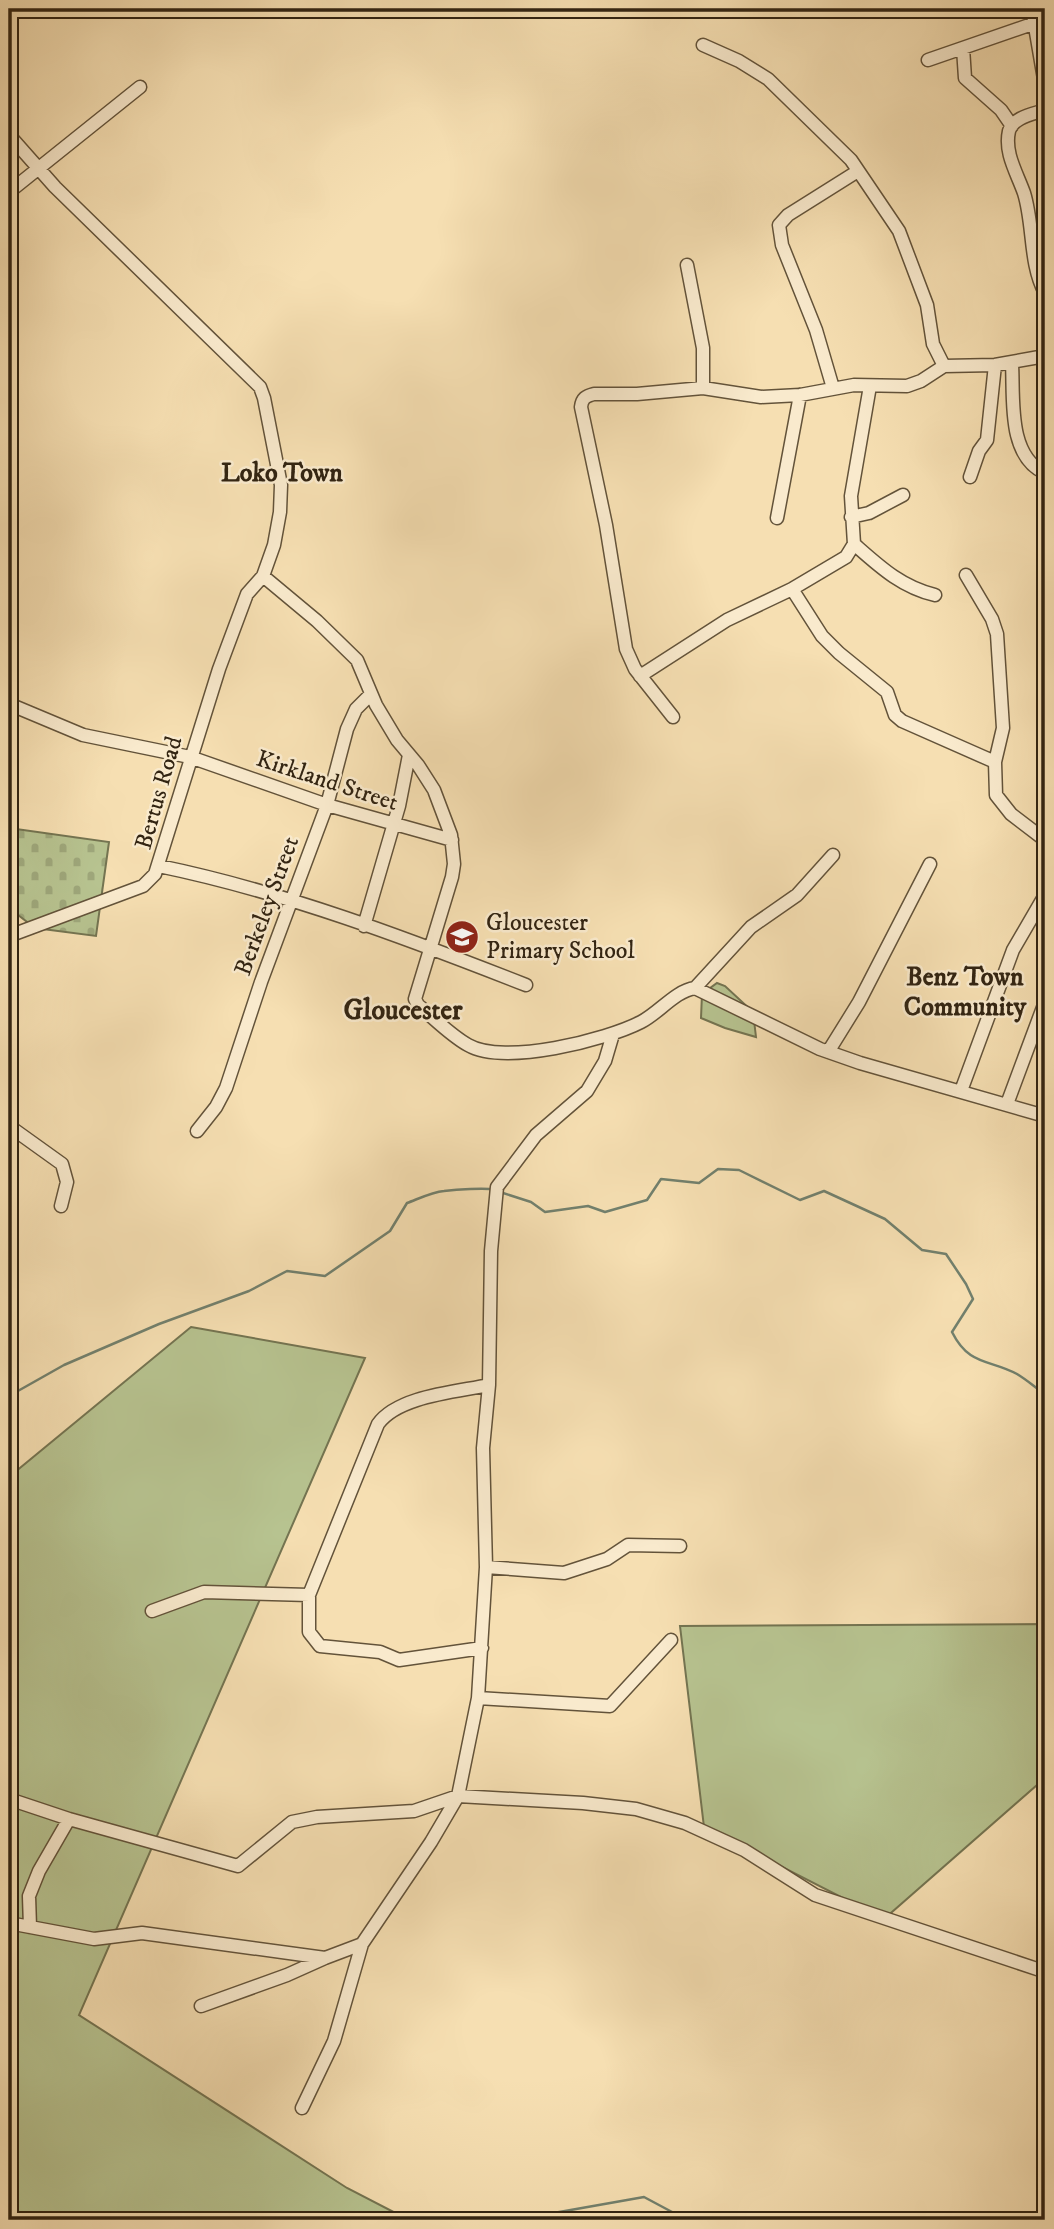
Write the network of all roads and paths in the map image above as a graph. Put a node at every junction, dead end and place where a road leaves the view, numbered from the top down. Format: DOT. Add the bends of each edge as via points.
graph roads {
  1 [pos="1032,9"];
  2 [pos="1035,23"];
  3 [pos="703,45"];
  4 [pos="963,48"];
  5 [pos="928,60"];
  6 [pos="1045,85"];
  7 [pos="140,87"];
  8 [pos="1045,110"];
  9 [pos="1012,126"];
  10 [pos="9,135"];
  11 [pos="39,167"];
  12 [pos="858,171"];
  13 [pos="9,192"];
  14 [pos="687,265"];
  15 [pos="1045,293"];
  16 [pos="1045,356"];
  17 [pos="1012,364"];
  18 [pos="995,365"];
  19 [pos="944,366"];
  20 [pos="870,386"];
  21 [pos="703,388"];
  22 [pos="833,388"];
  23 [pos="800,395"];
  24 [pos="1045,473"];
  25 [pos="970,477"];
  26 [pos="903,495"];
  27 [pos="851,517"];
  28 [pos="777,518"];
  29 [pos="854,544"];
  30 [pos="966,575"];
  31 [pos="263,576"];
  32 [pos="792,589"];
  33 [pos="935,595"];
  34 [pos="640,676"];
  35 [pos="370,695"];
  36 [pos="9,704"];
  37 [pos="673,717"];
  38 [pos="409,755"];
  39 [pos="190,757"];
  40 [pos="995,762"];
  41 [pos="327,804"];
  42 [pos="394,825"];
  43 [pos="452,840"];
  44 [pos="1045,840"];
  45 [pos="832,855"];
  46 [pos="930,864"];
  47 [pos="159,866"];
  48 [pos="1045,895"];
  49 [pos="291,900"];
  50 [pos="365,926"];
  51 [pos="9,936"];
  52 [pos="429,947"];
  53 [pos="526,985"];
  54 [pos="695,988"];
  55 [pos="1045,1002"];
  56 [pos="613,1034"];
  57 [pos="828,1052"];
  58 [pos="961,1091"];
  59 [pos="1007,1104"];
  60 [pos="1045,1116"];
  61 [pos="9,1126"];
  62 [pos="197,1131"];
  63 [pos="61,1206"];
  64 [pos="489,1385"];
  65 [pos="680,1546"];
  66 [pos="486,1567"];
  67 [pos="309,1595"];
  68 [pos="152,1611"];
  69 [pos="671,1640"];
  70 [pos="482,1648"];
  71 [pos="478,1698"];
  72 [pos="458,1796"];
  73 [pos="9,1799"];
  74 [pos="69,1819"];
  75 [pos="9,1923"];
  76 [pos="30,1927"];
  77 [pos="362,1944"];
  78 [pos="325,1958"];
  79 [pos="1043,1971"];
  80 [pos="201,2006"];
  81 [pos="302,2108"];
  1 -- 2 [label="street"];
  2 -- 4 [label="street"];
  2 -- 6 [label="street"];
  3 -- 12 [label="street" via="768,79"];
  4 -- 5 [label="street"];
  4 -- 9 [label="street" via="965,78"];
  7 -- 11 [label="street"];
  8 -- 9 [label="street"];
  9 -- 15 [label="street" via="1009,149"];
  10 -- 11 [label="street, Bertus Road"];
  11 -- 13 [label="street"];
  11 -- 31 [label="street, Bertus Road" via="260,387 281,485 274,545"];
  12 -- 19 [label="street" via="899,231"];
  12 -- 22 [label="street" via="779,225"];
  14 -- 21 [label="street" via="703,348"];
  16 -- 17 [label="street"];
  17 -- 18 [label="street"];
  17 -- 24 [label="street" via="1018,440 1030,462"];
  18 -- 19 [label="street"];
  18 -- 25 [label="street" via="987,440"];
  19 -- 20 [label="street" via="907,386"];
  20 -- 22 [label="street"];
  20 -- 27 [label="street"];
  21 -- 23 [label="street" via="761,397"];
  21 -- 34 [label="street" via="594,394 582,400 626,649"];
  22 -- 23 [label="street"];
  23 -- 28 [label="street"];
  26 -- 27 [label="street"];
  27 -- 29 [label="street"];
  29 -- 32 [label="street" via="846,557"];
  29 -- 33 [label="street" via="887,574"];
  30 -- 40 [label="street" via="997,634 1003,728"];
  31 -- 35 [label="street" via="357,660"];
  31 -- 39 [label="street, Bertus Road" via="247,594"];
  32 -- 34 [label="street" via="727,620"];
  32 -- 40 [label="street" via="822,636 887,692 902,721"];
  34 -- 37 [label="street"];
  35 -- 38 [label="street"];
  35 -- 41 [label="street, Berkeley Street" via="352,715"];
  36 -- 39 [label="street, Kirkland Street" via="83,735"];
  38 -- 42 [label="street"];
  38 -- 43 [label="street" via="434,790"];
  39 -- 41 [label="street, Kirkland Street"];
  39 -- 47 [label="street, Bertus Road"];
  40 -- 44 [label="street" via="994,785 1002,805"];
  41 -- 42 [label="street, Kirkland Street"];
  41 -- 49 [label="street, Berkeley Street"];
  42 -- 43 [label="street, Kirkland Street"];
  42 -- 50 [label="street"];
  43 -- 52 [label="street" via="452,877"];
  45 -- 54 [label="street" via="797,895 751,927"];
  46 -- 57 [label="street"];
  47 -- 49 [label="street" via="224,879"];
  47 -- 51 [label="street, Bertus Road" via="143,886"];
  48 -- 58 [label="street" via="1013,950"];
  49 -- 50 [label="street"];
  49 -- 62 [label="street, Berkeley Street" via="226,1088"];
  50 -- 52 [label="street"];
  52 -- 53 [label="street"];
  52 -- 56 [label="street" via="415,999 469,1046 507,1054"];
  54 -- 56 [label="street" via="642,1022"];
  54 -- 57 [label="street"];
  55 -- 59 [label="street"];
  56 -- 64 [label="street" via="605,1061 587,1091 536,1135 496,1193"];
  57 -- 58 [label="street"];
  58 -- 59 [label="street"];
  59 -- 60 [label="street"];
  61 -- 63 [label="street" via="62,1164 67,1182"];
  64 -- 66 [label="street" via="483,1448"];
  64 -- 67 [label="street" via="402,1404 385,1414"];
  65 -- 66 [label="street" via="628,1545 607,1559 564,1573"];
  66 -- 70 [label="street"];
  67 -- 68 [label="street" via="204,1592"];
  67 -- 70 [label="street" via="309,1632 320,1646 380,1652 399,1660"];
  69 -- 71 [label="street" via="610,1706"];
  70 -- 71 [label="street"];
  71 -- 72 [label="street"];
  72 -- 74 [label="street" via="414,1811 292,1822 238,1866"];
  72 -- 77 [label="street"];
  72 -- 79 [label="street" via="636,1809 685,1823 744,1850 815,1895"];
  73 -- 74 [label="street"];
  74 -- 76 [label="street" via="29,1896"];
  75 -- 76 [label="street"];
  76 -- 78 [label="street" via="94,1940 142,1933"];
  77 -- 78 [label="street"];
  77 -- 81 [label="street" via="334,2041"];
  78 -- 80 [label="street"];
}
